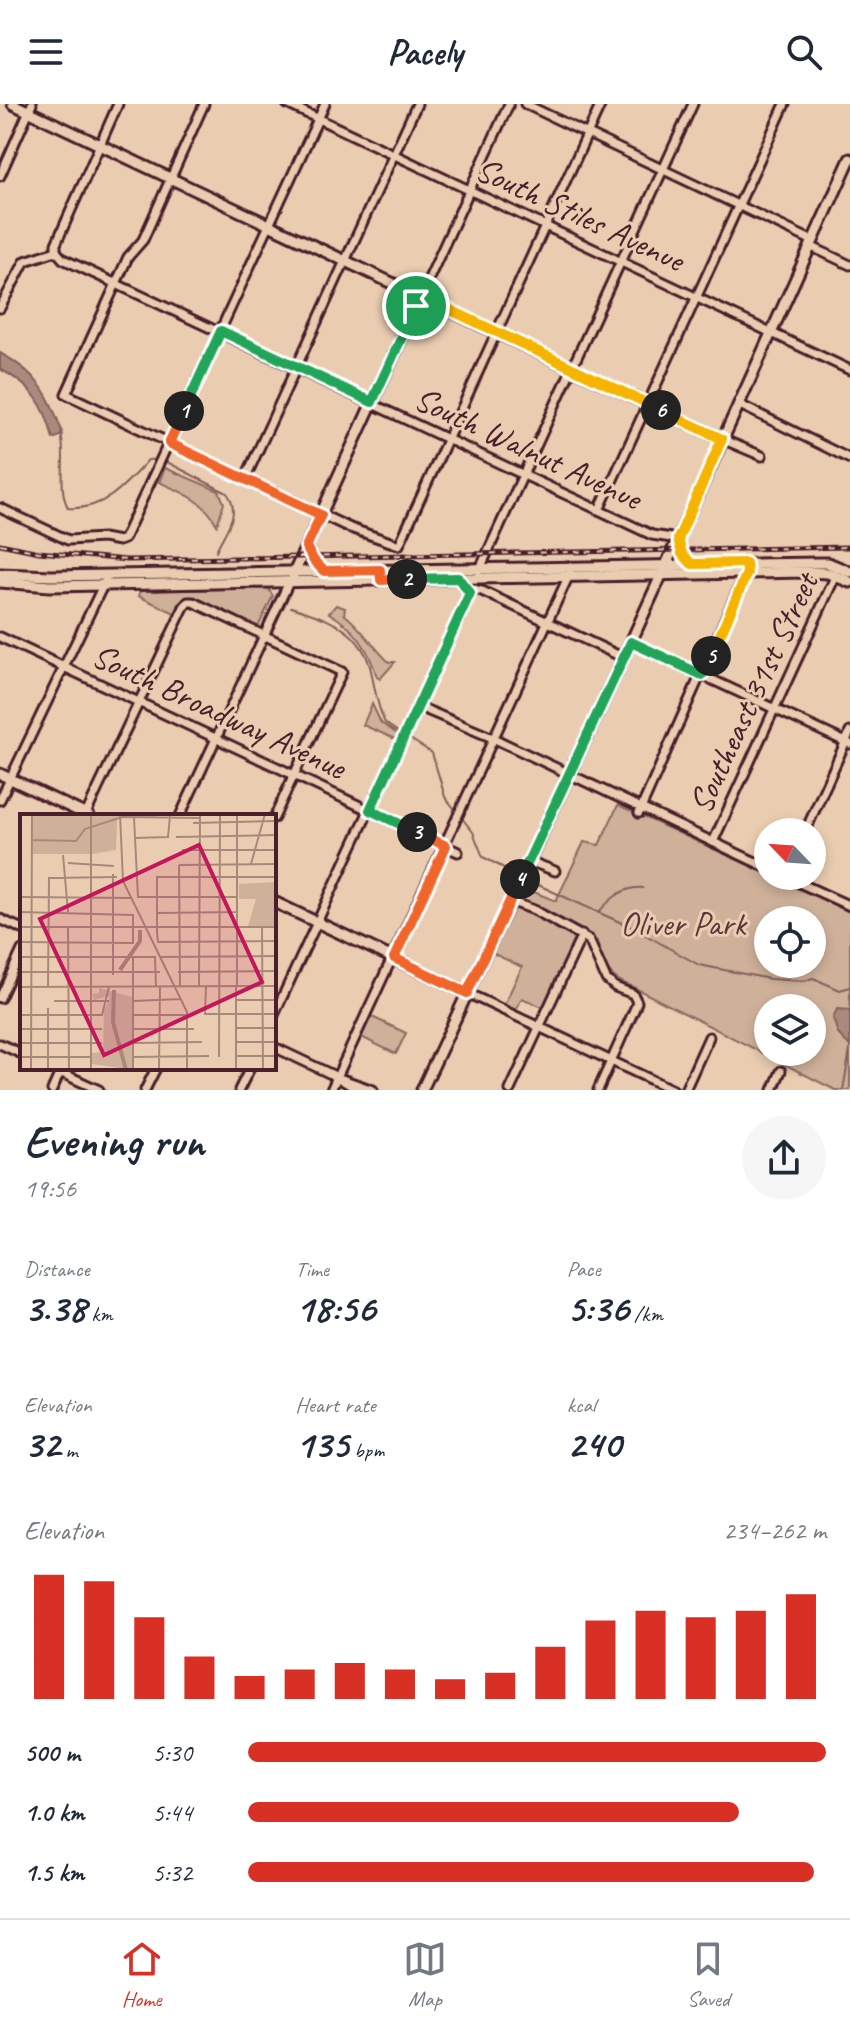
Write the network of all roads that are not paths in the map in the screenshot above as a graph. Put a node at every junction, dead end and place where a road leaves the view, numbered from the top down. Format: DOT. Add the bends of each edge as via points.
graph roads {
  1 [pos="13,104"];
  2 [pos="118,104"];
  3 [pos="204,104"];
  4 [pos="287,104"];
  5 [pos="325,104"];
  6 [pos="417,104"];
  7 [pos="509,104"];
  8 [pos="525,104"];
  9 [pos="601,104"];
  10 [pos="693,104"];
  11 [pos="785,104"];
  12 [pos="30,108"];
  13 [pos="318,118"];
  14 [pos="587,134"];
  15 [pos="100,145"];
  16 [pos="394,154"];
  17 [pos="850,159"];
  18 [pos="663,170"];
  19 [pos="0,176"];
  20 [pos="171,178"];
  21 [pos="469,190"];
  22 [pos="739,206"];
  23 [pos="270,225"];
  24 [pos="545,226"];
  25 [pos="811,244"];
  26 [pos="56,251"];
  27 [pos="345,261"];
  28 [pos="621,262"];
  29 [pos="850,265"];
  30 [pos="116,283"];
  31 [pos="421,296"];
  32 [pos="696,298"];
  33 [pos="0,308"];
  34 [pos="221,331"];
  35 [pos="496,332"];
  36 [pos="771,333"];
  37 [pos="296,367"];
  38 [pos="572,368"];
  39 [pos="850,370"];
  40 [pos="372,402"];
  41 [pos="648,404"];
  42 [pos="738,404"];
  43 [pos="448,438"];
  44 [pos="722,439"];
  45 [pos="169,443"];
  46 [pos="762,456"];
  47 [pos="850,459"];
  48 [pos="524,474"];
  49 [pos="245,479"];
  50 [pos="0,508"];
  51 [pos="599,510"];
  52 [pos="321,515"];
  53 [pos="672,539"];
  54 [pos="306,547"];
  55 [pos="692,564"];
  56 [pos="573,566"];
  57 [pos="747,568"];
  58 [pos="664,569"];
  59 [pos="324,571"];
  60 [pos="837,571"];
  61 [pos="295,572"];
  62 [pos="850,572"];
  63 [pos="478,573"];
  64 [pos="0,574"];
  65 [pos="381,575"];
  66 [pos="568,576"];
  67 [pos="458,578"];
  68 [pos="105,580"];
  69 [pos="0,582"];
  70 [pos="289,582"];
  71 [pos="850,582"];
  72 [pos="470,593"];
  73 [pos="548,622"];
  74 [pos="264,635"];
  75 [pos="0,637"];
  76 [pos="631,642"];
  77 [pos="624,658"];
  78 [pos="62,666"];
  79 [pos="702,675"];
  80 [pos="138,702"];
  81 [pos="417,706"];
  82 [pos="774,708"];
  83 [pos="850,732"];
  84 [pos="216,738"];
  85 [pos="495,739"];
  86 [pos="848,743"];
  87 [pos="569,774"];
  88 [pos="294,775"];
  89 [pos="5,776"];
  90 [pos="0,800"];
  91 [pos="370,810"];
  92 [pos="640,811"];
  93 [pos="83,814"];
  94 [pos="88,814"];
  95 [pos="181,814"];
  96 [pos="276,814"];
  97 [pos="812,818"];
  98 [pos="713,842"];
  99 [pos="446,846"];
  100 [pos="458,852"];
  101 [pos="754,861"];
  102 [pos="527,864"];
  103 [pos="555,871"];
  104 [pos="815,890"];
  105 [pos="510,901"];
  106 [pos="276,903"];
  107 [pos="850,906"];
  108 [pos="0,919"];
  109 [pos="318,922"];
  110 [pos="20,928"];
  111 [pos="582,935"];
  112 [pos="20,954"];
  113 [pos="394,958"];
  114 [pos="467,993"];
  115 [pos="0,998"];
  116 [pos="276,1011"];
  117 [pos="539,1027"];
  118 [pos="709,1037"];
  119 [pos="0,1044"];
  120 [pos="276,1048"];
  121 [pos="20,1053"];
  122 [pos="611,1061"];
  123 [pos="61,1070"];
  124 [pos="155,1070"];
  125 [pos="249,1070"];
  126 [pos="781,1071"];
  127 [pos="337,1077"];
  128 [pos="52,1090"];
  129 [pos="99,1090"];
  130 [pos="145,1090"];
  131 [pos="239,1090"];
  132 [pos="331,1090"];
  133 [pos="358,1090"];
  134 [pos="373,1090"];
  135 [pos="422,1090"];
  136 [pos="510,1090"];
  137 [pos="598,1090"];
  138 [pos="673,1090"];
  139 [pos="685,1090"];
  140 [pos="773,1090"];
  1 -- 12 [label="main road"];
  2 -- 15 [label="street"];
  3 -- 20 [label="street"];
  4 -- 13 [label="street, South Stiles Avenue"];
  5 -- 13 [label="street"];
  6 -- 16 [label="street"];
  7 -- 21 [label="street"];
  8 -- 14 [label="street"];
  9 -- 14 [label="street"];
  10 -- 18 [label="street"];
  11 -- 22 [label="street"];
  12 -- 15 [label="main road"];
  12 -- 19 [label="street"];
  13 -- 16 [label="street, South Stiles Avenue"];
  13 -- 23 [label="street"];
  14 -- 18 [label="street"];
  14 -- 24 [label="street"];
  15 -- 20 [label="main road"];
  15 -- 26 [label="street"];
  16 -- 21 [label="street, South Stiles Avenue"];
  16 -- 27 [label="street"];
  17 -- 25 [label="main road"];
  18 -- 22 [label="street"];
  18 -- 28 [label="street"];
  20 -- 23 [label="main road"];
  20 -- 30 [label="street" via="142,243 130,254"];
  21 -- 24 [label="street, South Stiles Avenue"];
  21 -- 31 [label="street"];
  22 -- 25 [label="street"];
  22 -- 32 [label="street"];
  23 -- 27 [label="main road"];
  23 -- 34 [label="street"];
  24 -- 28 [label="street, South Stiles Avenue"];
  24 -- 35 [label="street"];
  25 -- 29 [label="street"];
  25 -- 36 [label="main road"];
  26 -- 30 [label="street, South Walnut Avenue"];
  26 -- 33 [label="street" via="23,263"];
  27 -- 31 [label="main road"];
  27 -- 37 [label="street"];
  28 -- 32 [label="street, South Stiles Avenue"];
  28 -- 38 [label="street"];
  30 -- 34 [label="street, South Walnut Avenue"];
  30 -- 45 [label="street" via="66,394"];
  31 -- 35 [label="main road"];
  31 -- 40 [label="main road"];
  32 -- 36 [label="street, South Stiles Avenue"];
  32 -- 41 [label="street"];
  34 -- 37 [label="street, South Walnut Avenue"];
  34 -- 45 [label="street"];
  35 -- 38 [label="main road"];
  35 -- 43 [label="street"];
  36 -- 39 [label="street, South Stiles Avenue"];
  36 -- 42 [label="main road"];
  37 -- 40 [label="street, South Walnut Avenue"];
  37 -- 49 [label="street"];
  38 -- 41 [label="main road"];
  38 -- 48 [label="street"];
  40 -- 43 [label="street, South Walnut Avenue"];
  40 -- 52 [label="main road"];
  41 -- 44 [label="main road"];
  41 -- 51 [label="street"];
  42 -- 44 [label="main road"];
  42 -- 47 [label="street"];
  43 -- 48 [label="street, South Walnut Avenue"];
  43 -- 52 [label="street" via="399,545"];
  44 -- 46 [label="street"];
  44 -- 53 [label="main road"];
  45 -- 49 [label="street"];
  45 -- 50 [label="street" via="119,541 68,540"];
  48 -- 51 [label="street, South Walnut Avenue"];
  48 -- 63 [label="street"];
  49 -- 52 [label="street"];
  51 -- 53 [label="street, South Walnut Avenue"];
  52 -- 54 [label="main road"];
  53 -- 55 [label="main road"];
  53 -- 58 [label="main road"];
  54 -- 59 [label="main road"];
  54 -- 61 [label="main road"];
  55 -- 57 [label="main road"];
  55 -- 58 [label="main road"];
  56 -- 58 [label="main road"];
  56 -- 63 [label="main road"];
  56 -- 66 [label="street"];
  57 -- 58 [label="main road"];
  57 -- 60 [label="main road" via="819,563"];
  57 -- 79 [label="street"];
  58 -- 66 [label="main road"];
  58 -- 76 [label="main road"];
  59 -- 61 [label="main road"];
  59 -- 65 [label="main road"];
  60 -- 62 [label="main road"];
  60 -- 71 [label="main road"];
  60 -- 82 [label="street, Southeast 31st Street"];
  61 -- 68 [label="main road"];
  61 -- 70 [label="main road"];
  63 -- 65 [label="main road"];
  63 -- 66 [label="main road"];
  63 -- 67 [label="main road"];
  64 -- 68 [label="main road"];
  65 -- 67 [label="main road"];
  65 -- 70 [label="main road"];
  66 -- 73 [label="street"];
  67 -- 72 [label="main road"];
  68 -- 69 [label="main road" via="50,586"];
  68 -- 70 [label="main road"];
  68 -- 78 [label="street"];
  70 -- 74 [label="street"];
  72 -- 73 [label="street" via="480,590"];
  72 -- 81 [label="street"];
  73 -- 77 [label="street"];
  73 -- 85 [label="street"];
  74 -- 80 [label="street" via="188,602"];
  74 -- 84 [label="street"];
  74 -- 88 [label="street" via="342,672"];
  75 -- 78 [label="street, South Broadway Avenue"];
  76 -- 77 [label="main road"];
  76 -- 79 [label="street"];
  77 -- 87 [label="main road"];
  78 -- 80 [label="street, South Broadway Avenue"];
  78 -- 89 [label="street"];
  79 -- 82 [label="street"];
  79 -- 92 [label="street"];
  80 -- 84 [label="street, South Broadway Avenue"];
  80 -- 94 [label="street"];
  81 -- 85 [label="street"];
  81 -- 91 [label="street"];
  82 -- 86 [label="street"];
  82 -- 98 [label="street, Southeast 31st Street"];
  83 -- 86 [label="street"];
  84 -- 88 [label="street, South Broadway Avenue"];
  84 -- 95 [label="street"];
  85 -- 87 [label="street"];
  85 -- 99 [label="street"];
  86 -- 97 [label="street"];
  87 -- 92 [label="street"];
  87 -- 102 [label="main road"];
  88 -- 91 [label="street, South Broadway Avenue"];
  88 -- 96 [label="street"];
  89 -- 90 [label="street"];
  89 -- 93 [label="main road"];
  91 -- 99 [label="street, South Broadway Avenue"];
  91 -- 109 [label="street"];
  92 -- 98 [label="street"];
  98 -- 101 [label="street"];
  99 -- 100 [label="street, South Broadway Avenue"];
  99 -- 113 [label="street"];
  102 -- 103 [label="street"];
  102 -- 105 [label="main road"];
  104 -- 107 [label="street"];
  105 -- 111 [label="street"];
  105 -- 114 [label="main road"];
  106 -- 109 [label="main road"];
  108 -- 110 [label="street"];
  109 -- 113 [label="main road"];
  109 -- 116 [label="street"];
  111 -- 117 [label="street"];
  111 -- 122 [label="street" via="593,944 608,982 636,999"];
  112 -- 115 [label="street"];
  113 -- 114 [label="main road"];
  113 -- 127 [label="street"];
  114 -- 117 [label="street"];
  114 -- 135 [label="main road"];
  117 -- 122 [label="street"];
  117 -- 136 [label="street"];
  118 -- 139 [label="street"];
  119 -- 121 [label="street"];
  120 -- 127 [label="street"];
  122 -- 137 [label="street"];
  122 -- 138 [label="street"];
  123 -- 128 [label="street"];
  123 -- 129 [label="street"];
  124 -- 130 [label="street"];
  125 -- 131 [label="street"];
  126 -- 140 [label="street"];
  127 -- 132 [label="street"];
  127 -- 133 [label="street"];
  127 -- 134 [label="street"];
}
